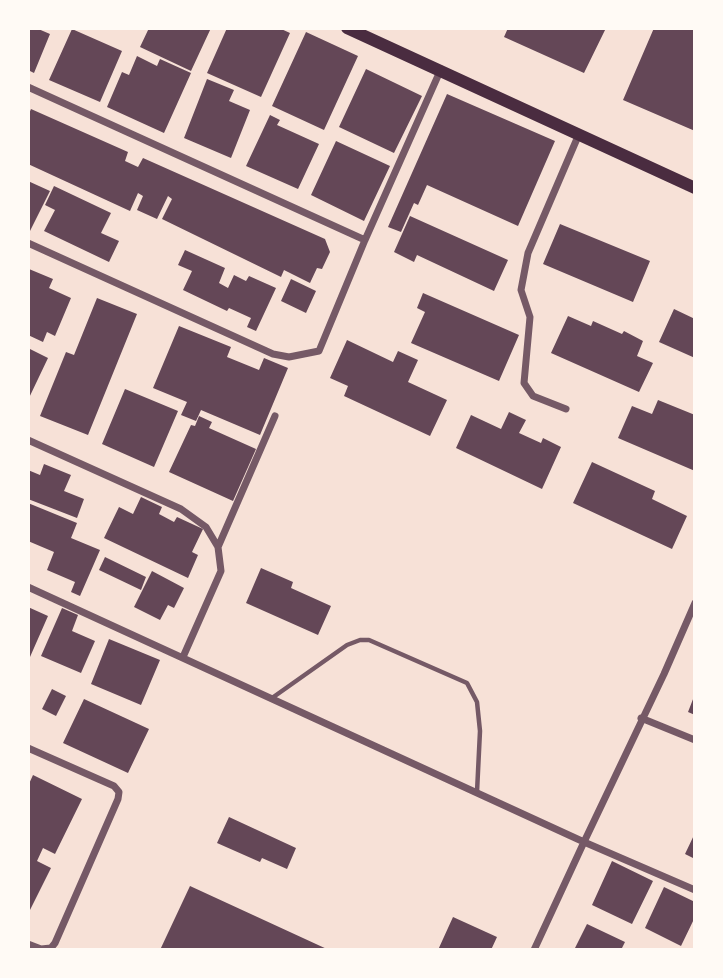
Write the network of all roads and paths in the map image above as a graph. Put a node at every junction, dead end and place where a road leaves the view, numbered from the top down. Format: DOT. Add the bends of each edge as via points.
graph roads {
  1 [pos="347,28"];
  2 [pos="441,69"];
  3 [pos="28,87"];
  4 [pos="579,134"];
  5 [pos="695,188"];
  6 [pos="365,240"];
  7 [pos="28,243"];
  8 [pos="566,409"];
  9 [pos="275,416"];
  10 [pos="28,440"];
  11 [pos="218,548"];
  12 [pos="28,587"];
  13 [pos="695,603"];
  14 [pos="183,657"];
  15 [pos="272,698"];
  16 [pos="642,718"];
  17 [pos="695,740"];
  18 [pos="28,748"];
  19 [pos="477,792"];
  20 [pos="584,842"];
  21 [pos="695,890"];
  22 [pos="28,944"];
  23 [pos="534,950"];
  1 -- 2 [label="main road"];
  2 -- 4 [label="main road"];
  2 -- 6 [label="street"];
  3 -- 6 [label="street"];
  4 -- 5 [label="main road"];
  4 -- 8 [label="street" via="528,253 521,290 530,317 524,383 533,396"];
  6 -- 7 [label="street" via="319,351 289,357 273,354"];
  9 -- 11 [label="street"];
  10 -- 11 [label="street" via="181,509 206,527"];
  11 -- 14 [label="street" via="220,571"];
  12 -- 14 [label="street"];
  13 -- 16 [label="street"];
  14 -- 15 [label="street"];
  15 -- 19 [label="street"];
  15 -- 19 [label="lane" via="346,645 360,640 467,683 477,702 480,731"];
  16 -- 17 [label="street"];
  16 -- 20 [label="street"];
  18 -- 22 [label="street" via="119,792 55,943 41,949"];
  19 -- 20 [label="street"];
  20 -- 21 [label="street"];
  20 -- 23 [label="street"];
}
